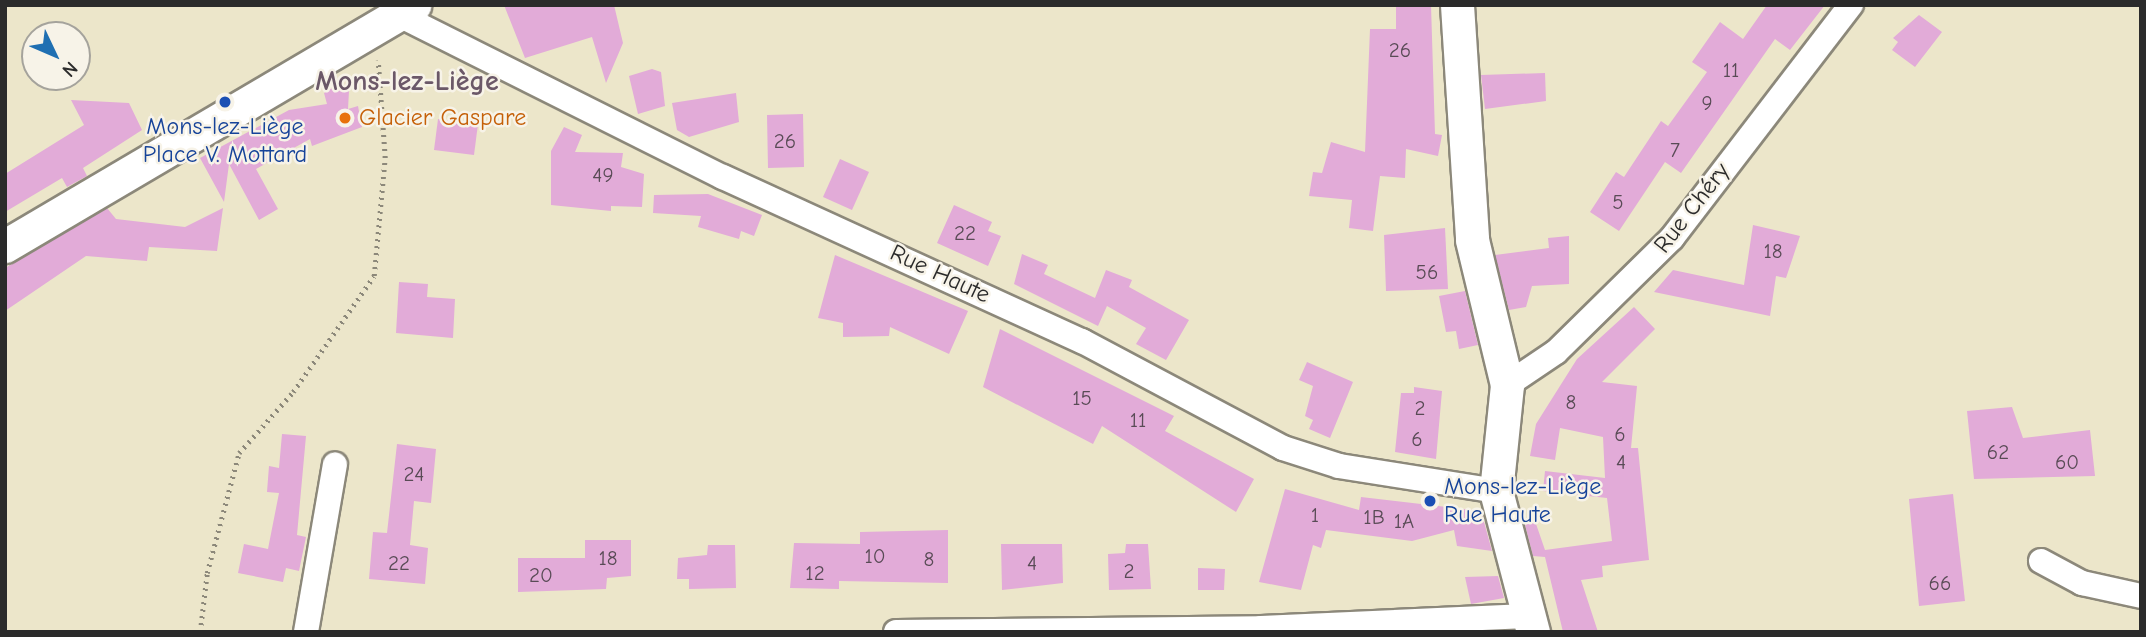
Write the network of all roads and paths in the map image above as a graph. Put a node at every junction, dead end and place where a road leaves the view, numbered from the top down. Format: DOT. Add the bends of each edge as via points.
graph roads {
  1 [pos="1457,5"];
  2 [pos="1852,5"];
  3 [pos="393,13"];
  4 [pos="5,246"];
  5 [pos="1507,385"];
  6 [pos="335,464"];
  7 [pos="1496,491"];
  8 [pos="2041,561"];
  9 [pos="2141,596"];
  10 [pos="1530,624"];
  11 [pos="200,632"];
  12 [pos="306,632"];
  13 [pos="896,632"];
  1 -- 5 [label="street" via="1472,240"];
  2 -- 5 [label="street, Rue Chéry" via="1672,239 1556,352"];
  3 -- 4 [label="street"];
  3 -- 7 [label="street, Rue Haute" via="711,171 1082,341 1283,448 1352,469"];
  3 -- 11 [label="path" via="386,159 374,276 293,392 239,453 207,573"];
  5 -- 7 [label="street"];
  6 -- 12 [label="street"];
  7 -- 10 [label="street"];
  8 -- 9 [label="street" via="2082,583"];
  10 -- 13 [label="street"];
}
